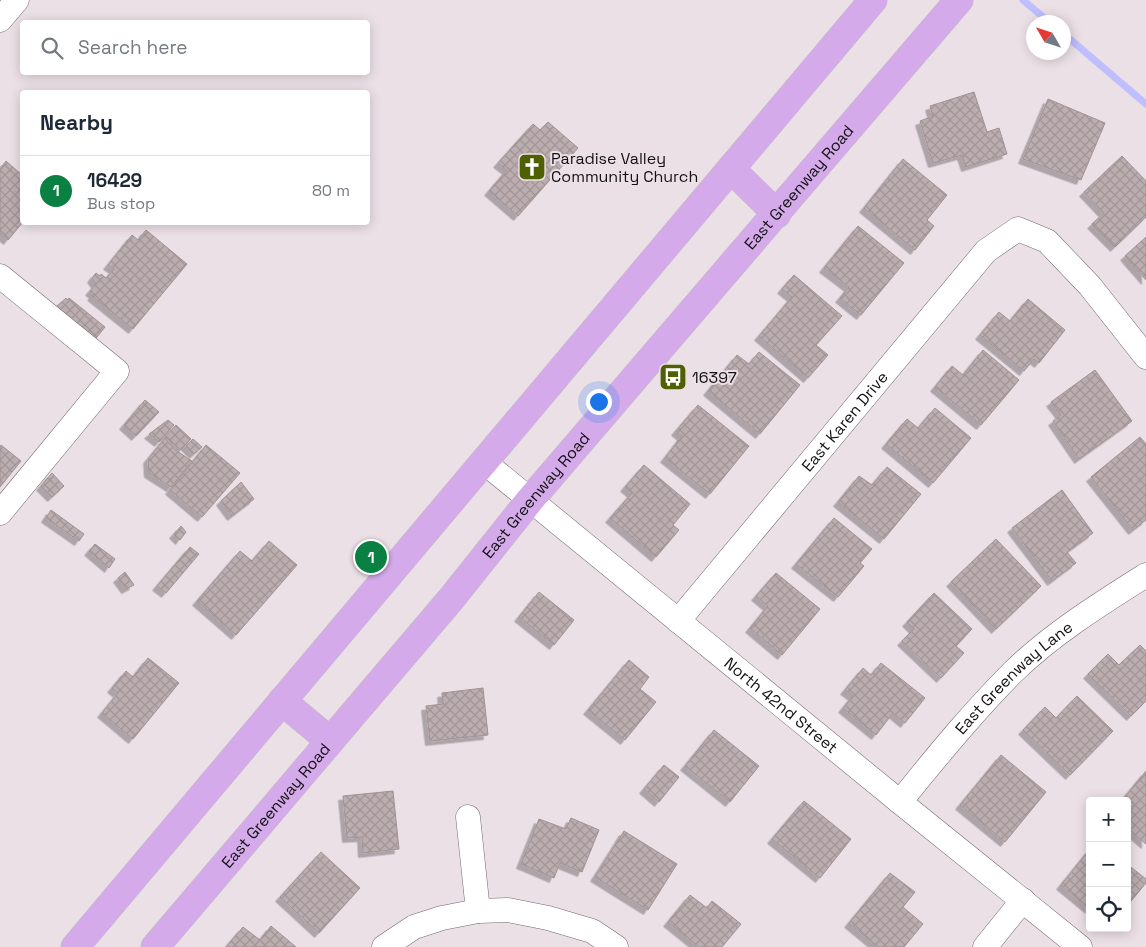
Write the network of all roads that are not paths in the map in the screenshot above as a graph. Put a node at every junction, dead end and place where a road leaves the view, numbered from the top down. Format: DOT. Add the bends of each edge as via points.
graph roads {
  1 [pos="17,0"];
  2 [pos="874,0"];
  3 [pos="959,0"];
  4 [pos="0,20"];
  5 [pos="731,169"];
  6 [pos="777,214"];
  7 [pos="0,276"];
  8 [pos="1146,357"];
  9 [pos="484,462"];
  10 [pos="530,500"];
  11 [pos="0,513"];
  12 [pos="1146,575"];
  13 [pos="678,621"];
  14 [pos="282,701"];
  15 [pos="330,741"];
  16 [pos="900,802"];
  17 [pos="468,817"];
  18 [pos="1023,900"];
  19 [pos="478,911"];
  20 [pos="75,947"];
  21 [pos="155,947"];
  22 [pos="384,947"];
  23 [pos="616,947"];
  24 [pos="985,947"];
  25 [pos="1080,947"];
  1 -- 4 [label="street"];
  2 -- 5 [label="main road"];
  3 -- 6 [label="main road, East Greenway Road"];
  5 -- 6 [label="main road"];
  5 -- 9 [label="main road"];
  6 -- 10 [label="main road, East Greenway Road"];
  7 -- 11 [label="street" via="117,371"];
  8 -- 13 [label="street, East Karen Drive" via="1090,286 1047,241 1018,229 986,251"];
  9 -- 10 [label="street, North 42nd Street"];
  9 -- 14 [label="main road"];
  10 -- 13 [label="street, North 42nd Street"];
  10 -- 15 [label="main road, East Greenway Road"];
  12 -- 16 [label="street, East Greenway Lane" via="1066,628 1014,671 968,720"];
  13 -- 16 [label="street, North 42nd Street"];
  14 -- 15 [label="main road"];
  14 -- 20 [label="main road"];
  15 -- 21 [label="main road, East Greenway Road"];
  16 -- 18 [label="street, North 42nd Street"];
  17 -- 19 [label="street"];
  18 -- 24 [label="street"];
  18 -- 25 [label="street, North 42nd Street"];
  19 -- 22 [label="street" via="414,927"];
  19 -- 23 [label="street" via="508,910 548,918 592,931"];
}
